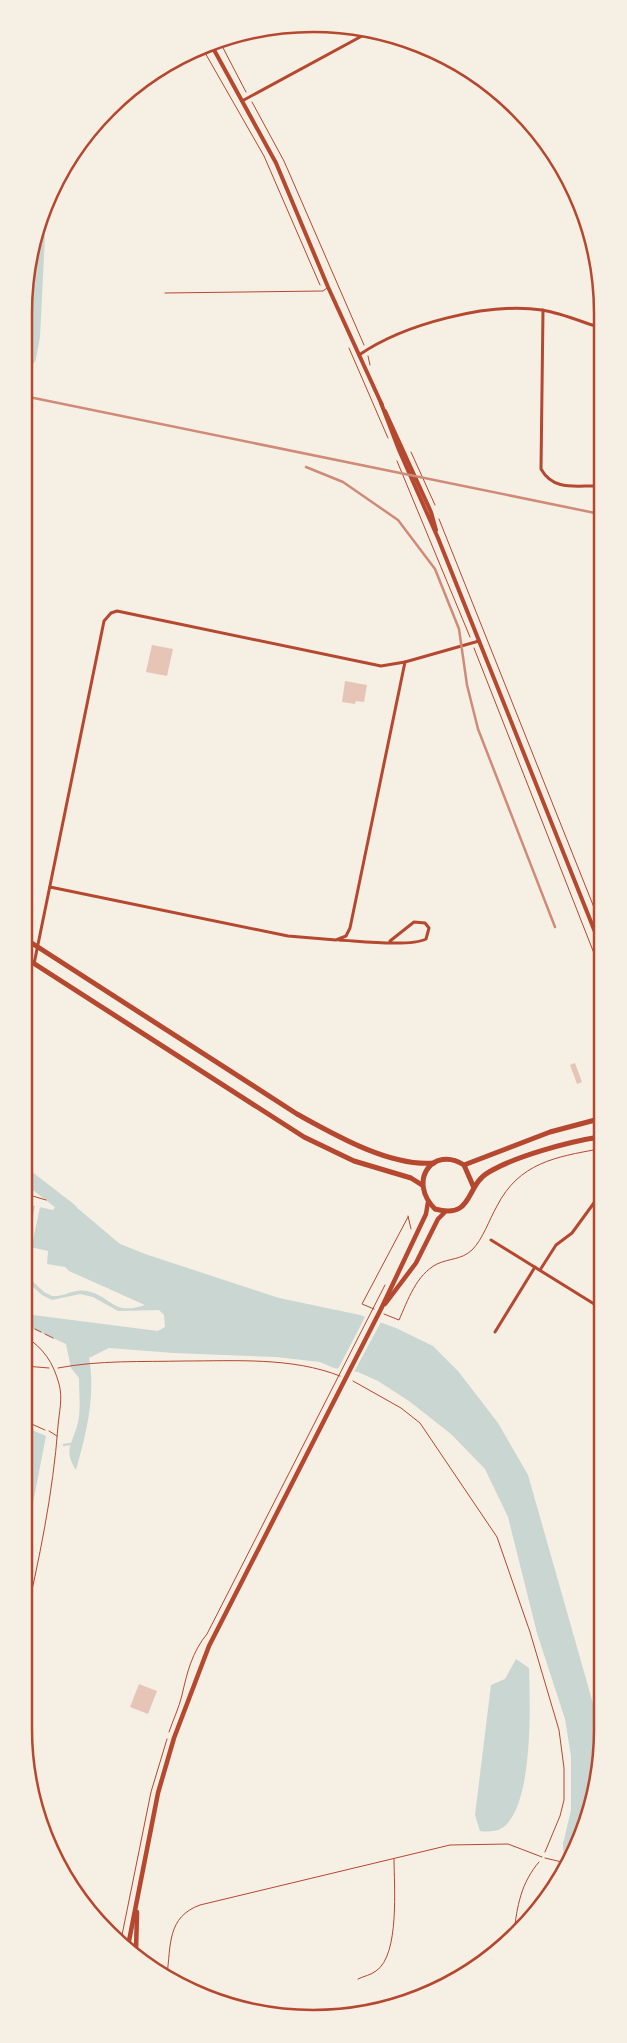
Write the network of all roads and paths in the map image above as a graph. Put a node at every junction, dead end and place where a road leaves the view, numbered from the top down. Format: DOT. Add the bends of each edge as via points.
graph roads {
  1 [pos="361,37"];
  2 [pos="214,51"];
  3 [pos="206,54"];
  4 [pos="242,101"];
  5 [pos="328,287"];
  6 [pos="323,291"];
  7 [pos="165,294"];
  8 [pos="543,310"];
  9 [pos="594,326"];
  10 [pos="348,346"];
  11 [pos="358,355"];
  12 [pos="387,438"];
  13 [pos="396,458"];
  14 [pos="594,486"];
  15 [pos="480,641"];
  16 [pos="472,643"];
  17 [pos="405,662"];
  18 [pos="50,887"];
  19 [pos="594,929"];
  20 [pos="336,940"];
  21 [pos="390,941"];
  22 [pos="32,943"];
  23 [pos="38,947"];
  24 [pos="594,953"];
  25 [pos="34,964"];
  26 [pos="594,1120"];
  27 [pos="594,1138"];
  28 [pos="594,1150"];
  29 [pos="434,1163"];
  30 [pos="464,1165"];
  31 [pos="422,1185"];
  32 [pos="474,1188"];
  33 [pos="32,1196"];
  34 [pos="46,1200"];
  35 [pos="428,1202"];
  36 [pos="594,1203"];
  37 [pos="445,1212"];
  38 [pos="411,1231"];
  39 [pos="492,1240"];
  40 [pos="535,1267"];
  41 [pos="540,1270"];
  42 [pos="386,1282"];
  43 [pos="362,1304"];
  44 [pos="594,1304"];
  45 [pos="381,1310"];
  46 [pos="399,1320"];
  47 [pos="35,1329"];
  48 [pos="41,1332"];
  49 [pos="495,1332"];
  50 [pos="45,1334"];
  51 [pos="53,1338"];
  52 [pos="32,1341"];
  53 [pos="32,1367"];
  54 [pos="54,1369"];
  55 [pos="342,1377"];
  56 [pos="350,1380"];
  57 [pos="334,1382"];
  58 [pos="32,1424"];
  59 [pos="49,1431"];
  60 [pos="58,1437"];
  61 [pos="32,1590"];
  62 [pos="542,1857"];
  63 [pos="394,1859"];
  64 [pos="561,1862"];
  65 [pos="137,1901"];
  66 [pos="515,1925"];
  67 [pos="129,1942"];
  68 [pos="136,1947"];
  69 [pos="168,1970"];
  70 [pos="358,1979"];
  1 -- 4 [label="street"];
  2 -- 4 [label="street"];
  3 -- 6 [label="path" via="264,156"];
  4 -- 5 [label="street" via="276,163"];
  5 -- 6 [label="lane"];
  5 -- 11 [label="street"];
  6 -- 7 [label="lane"];
  8 -- 9 [label="street"];
  8 -- 11 [label="street" via="477,312 447,318 420,326"];
  8 -- 14 [label="street" via="541,469 546,478 556,485"];
  10 -- 12 [label="path"];
  11 -- 15 [label="street" via="431,512 438,538"];
  13 -- 16 [label="path"];
  15 -- 16 [label="street"];
  15 -- 19 [label="street"];
  16 -- 17 [label="street"];
  16 -- 24 [label="path"];
  17 -- 18 [label="street" via="381,666 117,611 111,613 104,621"];
  17 -- 20 [label="street" via="350,928 346,936"];
  18 -- 20 [label="street" via="288,936"];
  18 -- 23 [label="street"];
  20 -- 21 [label="street"];
  21 -- 21 [label="street" via="420,942 426,939 429,928 425,923 414,922"];
  22 -- 23 [label="main road"];
  23 -- 25 [label="street"];
  23 -- 29 [label="main road" via="341,1138 410,1164"];
  25 -- 31 [label="main road" via="304,1137 336,1154 411,1178"];
  26 -- 30 [label="main road" via="550,1132"];
  27 -- 32 [label="main road" via="544,1150 489,1172"];
  28 -- 46 [label="path" via="538,1164 518,1177 501,1197 473,1249 463,1257 438,1264 424,1274"];
  29 -- 30 [label="main road" via="450,1159"];
  29 -- 31 [label="main road" via="424,1174"];
  30 -- 32 [label="main road"];
  31 -- 35 [label="main road"];
  32 -- 37 [label="main road" via="467,1203"];
  33 -- 34 [label="lane"];
  35 -- 37 [label="main road"];
  35 -- 45 [label="main road" via="426,1214"];
  36 -- 41 [label="street" via="572,1233 556,1245"];
  37 -- 45 [label="main road" via="438,1219 416,1263"];
  38 -- 43 [label="path" via="408,1216"];
  39 -- 40 [label="street"];
  40 -- 41 [label="street"];
  40 -- 49 [label="street"];
  41 -- 44 [label="street"];
  42 -- 57 [label="path"];
  45 -- 65 [label="main road" via="209,1646 174,1738 158,1793"];
  47 -- 48 [label="path"];
  50 -- 51 [label="path"];
  52 -- 54 [label="lane" via="42,1348"];
  53 -- 54 [label="path"];
  54 -- 55 [label="path" via="141,1360 274,1363 302,1365"];
  54 -- 60 [label="lane" via="60,1386"];
  56 -- 62 [label="path" via="400,1408 420,1424 497,1537 559,1730 564,1800"];
  58 -- 59 [label="path"];
  59 -- 60 [label="lane"];
  60 -- 61 [label="lane"];
  62 -- 63 [label="lane" via="508,1844 496,1843 450,1845"];
  62 -- 64 [label="path"];
  62 -- 66 [label="path" via="529,1873 518,1900"];
  63 -- 69 [label="lane" via="190,1908 175,1923"];
  63 -- 70 [label="lane" via="391,1947 378,1971"];
  65 -- 67 [label="main road"];
  65 -- 68 [label="main road"];
}
